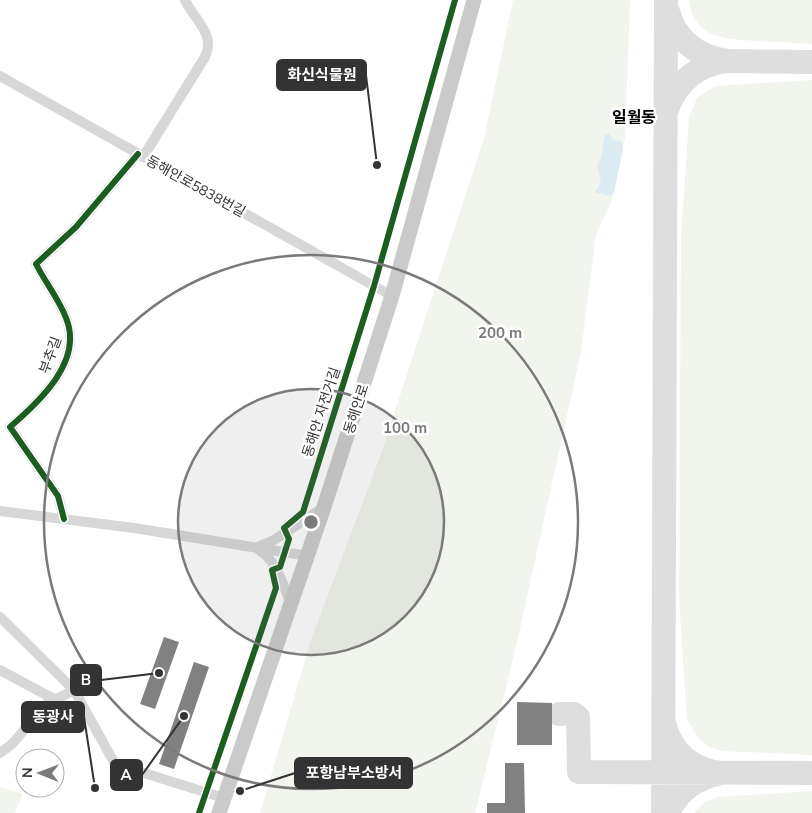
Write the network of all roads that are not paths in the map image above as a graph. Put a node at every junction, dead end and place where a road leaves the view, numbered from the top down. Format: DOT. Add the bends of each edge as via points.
graph roads {
  1 [pos="186,0"];
  2 [pos="474,0"];
  3 [pos="0,76"];
  4 [pos="141,155"];
  5 [pos="392,296"];
  6 [pos="324,507"];
  7 [pos="0,511"];
  8 [pos="64,519"];
  9 [pos="256,548"];
  10 [pos="308,556"];
  11 [pos="291,604"];
  12 [pos="0,616"];
  13 [pos="0,670"];
  14 [pos="74,690"];
  15 [pos="54,699"];
  16 [pos="0,753"];
  17 [pos="224,798"];
  18 [pos="219,813"];
  1 -- 4 [label="street, 부추길" via="209,38 210,46"];
  2 -- 5 [label="main road, 동해안로"];
  3 -- 4 [label="street, 동해안로5838번길"];
  4 -- 5 [label="street, 동해안로5838번길"];
  4 -- 8 [label="street, 부추길" via="76,227 36,264 66,317 70,342 56,380 10,427 58,496"];
  5 -- 6 [label="main road, 동해안로"];
  6 -- 9 [label="street"];
  6 -- 10 [label="main road, 동해안로"];
  7 -- 8 [label="street"];
  8 -- 9 [label="street"];
  9 -- 10 [label="street"];
  9 -- 11 [label="street" via="269,557 276,568"];
  10 -- 11 [label="main road, 동해안로"];
  11 -- 17 [label="main road, 동해안로"];
  12 -- 14 [label="street"];
  13 -- 15 [label="street"];
  14 -- 15 [label="street"];
  14 -- 17 [label="street" via="115,764"];
  15 -- 16 [label="street"];
  17 -- 18 [label="main road, 동해안로"];
}
